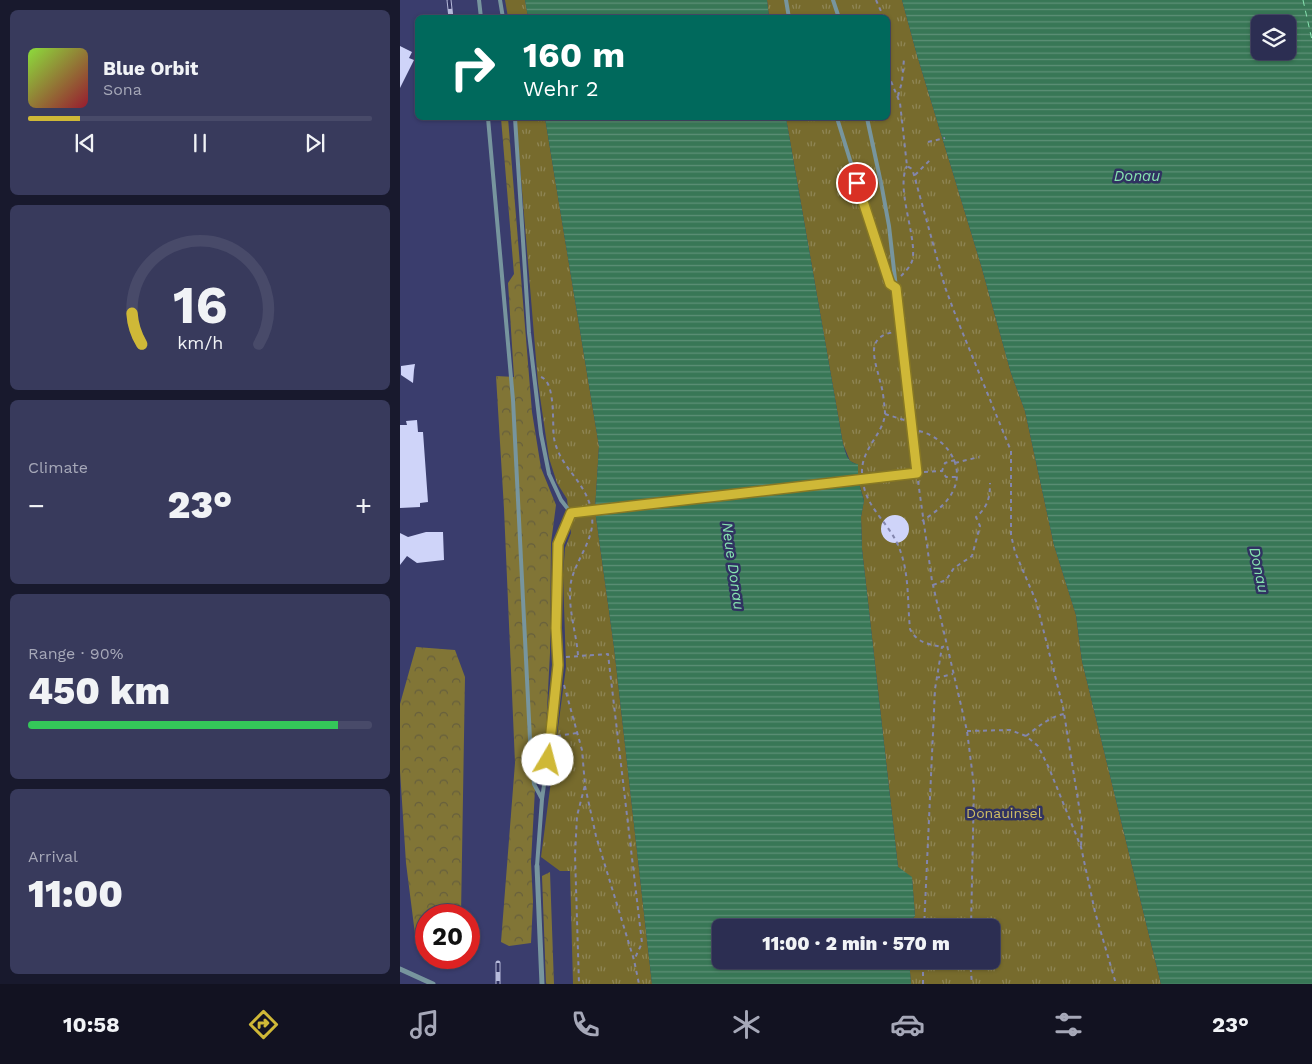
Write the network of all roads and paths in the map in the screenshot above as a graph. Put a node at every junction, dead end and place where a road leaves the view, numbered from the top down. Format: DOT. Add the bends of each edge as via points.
graph roads {
  1 [pos="479,0"];
  2 [pos="500,0"];
  3 [pos="786,0"];
  4 [pos="833,0"];
  5 [pos="876,0"];
  6 [pos="480,15"];
  7 [pos="502,15"];
  8 [pos="788,15"];
  9 [pos="838,15"];
  10 [pos="883,15"];
  11 [pos="904,59"];
  12 [pos="890,78"];
  13 [pos="898,96"];
  14 [pos="488,120"];
  15 [pos="515,120"];
  16 [pos="838,120"];
  17 [pos="867,120"];
  18 [pos="945,138"];
  19 [pos="928,142"];
  20 [pos="931,159"];
  21 [pos="907,166"];
  22 [pos="914,175"];
  23 [pos="903,274"];
  24 [pos="896,288"];
  25 [pos="900,331"];
  26 [pos="874,347"];
  27 [pos="885,414"];
  28 [pos="904,420"];
  29 [pos="912,430"];
  30 [pos="979,457"];
  31 [pos="955,462"];
  32 [pos="942,470"];
  33 [pos="930,472"];
  34 [pos="917,473"];
  35 [pos="956,477"];
  36 [pos="990,483"];
  37 [pos="571,513"];
  38 [pos="922,521"];
  39 [pos="933,585"];
  40 [pos="909,614"];
  41 [pos="947,646"];
  42 [pos="942,647"];
  43 [pos="558,657"];
  44 [pos="953,674"];
  45 [pos="936,678"];
  46 [pos="563,682"];
  47 [pos="1064,714"];
  48 [pos="967,731"];
  49 [pos="577,733"];
  50 [pos="1026,736"];
  51 [pos="551,737"];
  52 [pos="585,785"];
  53 [pos="542,799"];
  54 [pos="1081,847"];
  55 [pos="537,866"];
  56 [pos="924,919"];
  57 [pos="971,919"];
  58 [pos="634,960"];
  59 [pos="923,969"];
  60 [pos="971,969"];
  61 [pos="400,970"];
  62 [pos="433,984"];
  63 [pos="542,984"];
  64 [pos="579,984"];
  65 [pos="639,984"];
  66 [pos="923,984"];
  67 [pos="972,984"];
  68 [pos="1116,984"];
  1 -- 6 [label="lane"];
  2 -- 7 [label="lane"];
  3 -- 8 [label="lane"];
  4 -- 9 [label="lane"];
  5 -- 10 [label="path"];
  11 -- 13 [label="path"];
  12 -- 13 [label="path"];
  13 -- 21 [label="path"];
  14 -- 53 [label="lane" via="513,400 532,759 534,784"];
  15 -- 37 [label="lane" via="529,333 540,434 549,474 560,500"];
  16 -- 24 [label="lane" via="878,250 890,284"];
  17 -- 24 [label="lane" via="882,188"];
  18 -- 19 [label="path"];
  20 -- 22 [label="path"];
  21 -- 22 [label="path"];
  21 -- 23 [label="path" via="904,172 905,198 913,256"];
  22 -- 47 [label="path" via="945,287 1011,451 1011,535 1036,601"];
  24 -- 25 [label="lane"];
  25 -- 26 [label="path" via="884,335"];
  25 -- 29 [label="lane"];
  27 -- 28 [label="path"];
  29 -- 31 [label="path" via="936,438 944,444"];
  29 -- 34 [label="lane"];
  30 -- 31 [label="path"];
  31 -- 32 [label="path" via="945,464"];
  31 -- 35 [label="path"];
  32 -- 33 [label="path"];
  32 -- 35 [label="path" via="946,477"];
  34 -- 37 [label="lane, bridge"];
  34 -- 38 [label="path"];
  35 -- 38 [label="path" via="947,501"];
  36 -- 39 [label="path" via="985,510 976,517 980,526 972,556 954,568 946,580"];
  37 -- 43 [label="lane" via="558,544"];
  38 -- 39 [label="path"];
  39 -- 41 [label="path"];
  40 -- 42 [label="path" via="914,636 926,644"];
  41 -- 42 [label="path"];
  41 -- 44 [label="path"];
  42 -- 45 [label="path"];
  43 -- 51 [label="lane"];
  43 -- 58 [label="path" via="608,654 642,942"];
  44 -- 45 [label="path"];
  44 -- 48 [label="path"];
  45 -- 56 [label="path"];
  46 -- 49 [label="path"];
  47 -- 50 [label="path" via="1043,723"];
  47 -- 54 [label="path" via="1082,825"];
  48 -- 50 [label="path" via="1010,730"];
  48 -- 57 [label="path" via="974,786"];
  49 -- 51 [label="path"];
  49 -- 52 [label="path"];
  50 -- 54 [label="path" via="1038,746 1049,768"];
  51 -- 53 [label="lane"];
  52 -- 58 [label="path" via="596,836"];
  52 -- 64 [label="path" via="577,816 575,855"];
  53 -- 55 [label="lane"];
  54 -- 68 [label="path" via="1095,912"];
  55 -- 63 [label="street"];
  58 -- 65 [label="path"];
  59 -- 66 [label="path"];
  60 -- 67 [label="path"];
  61 -- 62 [label="street"];
}
